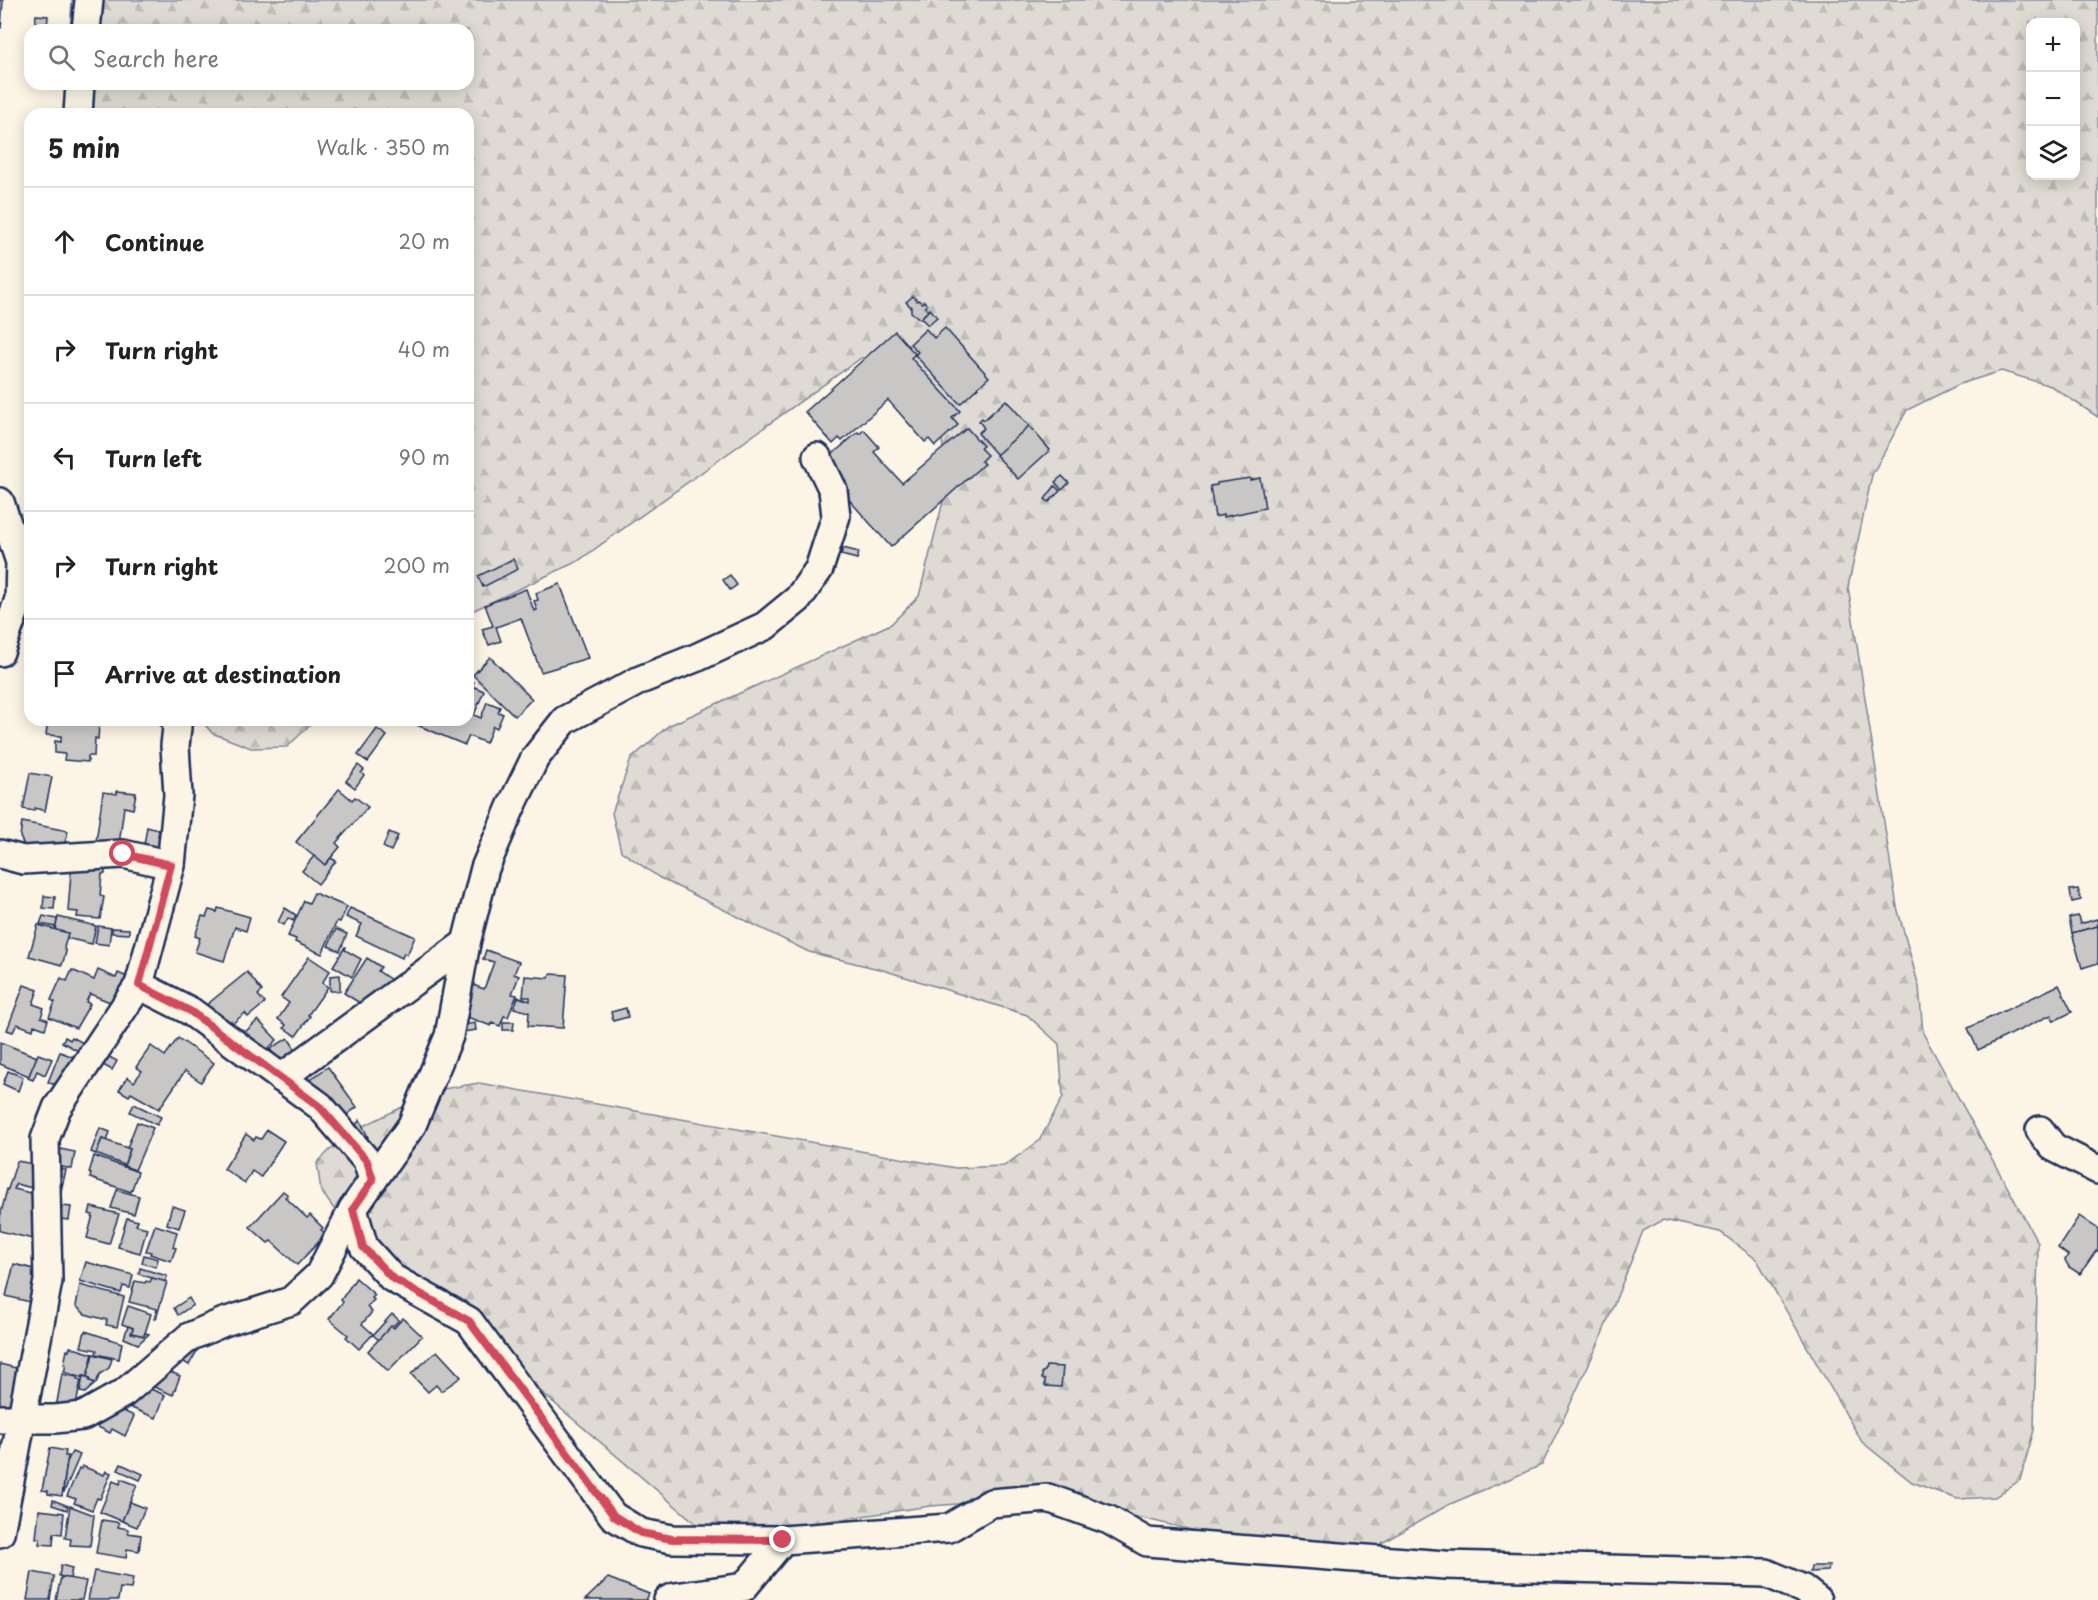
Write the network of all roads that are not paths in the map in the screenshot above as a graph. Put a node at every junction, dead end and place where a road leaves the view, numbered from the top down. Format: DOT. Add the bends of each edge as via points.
graph roads {
  1 [pos="89,0"];
  2 [pos="87,24"];
  3 [pos="80,90"];
  4 [pos="78,108"];
  5 [pos="817,457"];
  6 [pos="0,502"];
  7 [pos="0,652"];
  8 [pos="177,726"];
  9 [pos="0,854"];
  10 [pos="171,865"];
  11 [pos="466,943"];
  12 [pos="139,985"];
  13 [pos="281,1078"];
  14 [pos="2040,1130"];
  15 [pos="2098,1170"];
  16 [pos="373,1180"];
  17 [pos="353,1209"];
  18 [pos="12,1419"];
  19 [pos="0,1533"];
  20 [pos="783,1540"];
  21 [pos="668,1600"];
  22 [pos="1817,1600"];
  1 -- 2 [label="street"];
  3 -- 4 [label="street"];
  5 -- 11 [label="street" via="833,490 836,516 819,568 798,599 765,626 640,680 564,720 535,758 511,807 485,868"];
  6 -- 7 [label="street" via="20,562 19,599"];
  8 -- 10 [label="street" via="178,795"];
  9 -- 10 [label="street" via="23,860 123,854"];
  10 -- 12 [label="street"];
  11 -- 13 [label="street"];
  11 -- 16 [label="street" via="450,1036 412,1125"];
  12 -- 13 [label="street" via="190,1011"];
  12 -- 18 [label="street" via="57,1107 45,1139 48,1281"];
  13 -- 16 [label="street" via="327,1114 367,1161"];
  14 -- 15 [label="street" via="2053,1148"];
  16 -- 17 [label="street"];
  17 -- 18 [label="street" via="319,1275 291,1301 189,1337 124,1394 83,1416"];
  17 -- 20 [label="street" via="363,1247 392,1278 469,1321 614,1516 641,1533 672,1539"];
  18 -- 19 [label="street"];
  20 -- 21 [label="street" via="744,1587"];
  20 -- 22 [label="street" via="949,1528 991,1503 1048,1498 1109,1520 1147,1542 1445,1565 1766,1573 1803,1589"];
}
